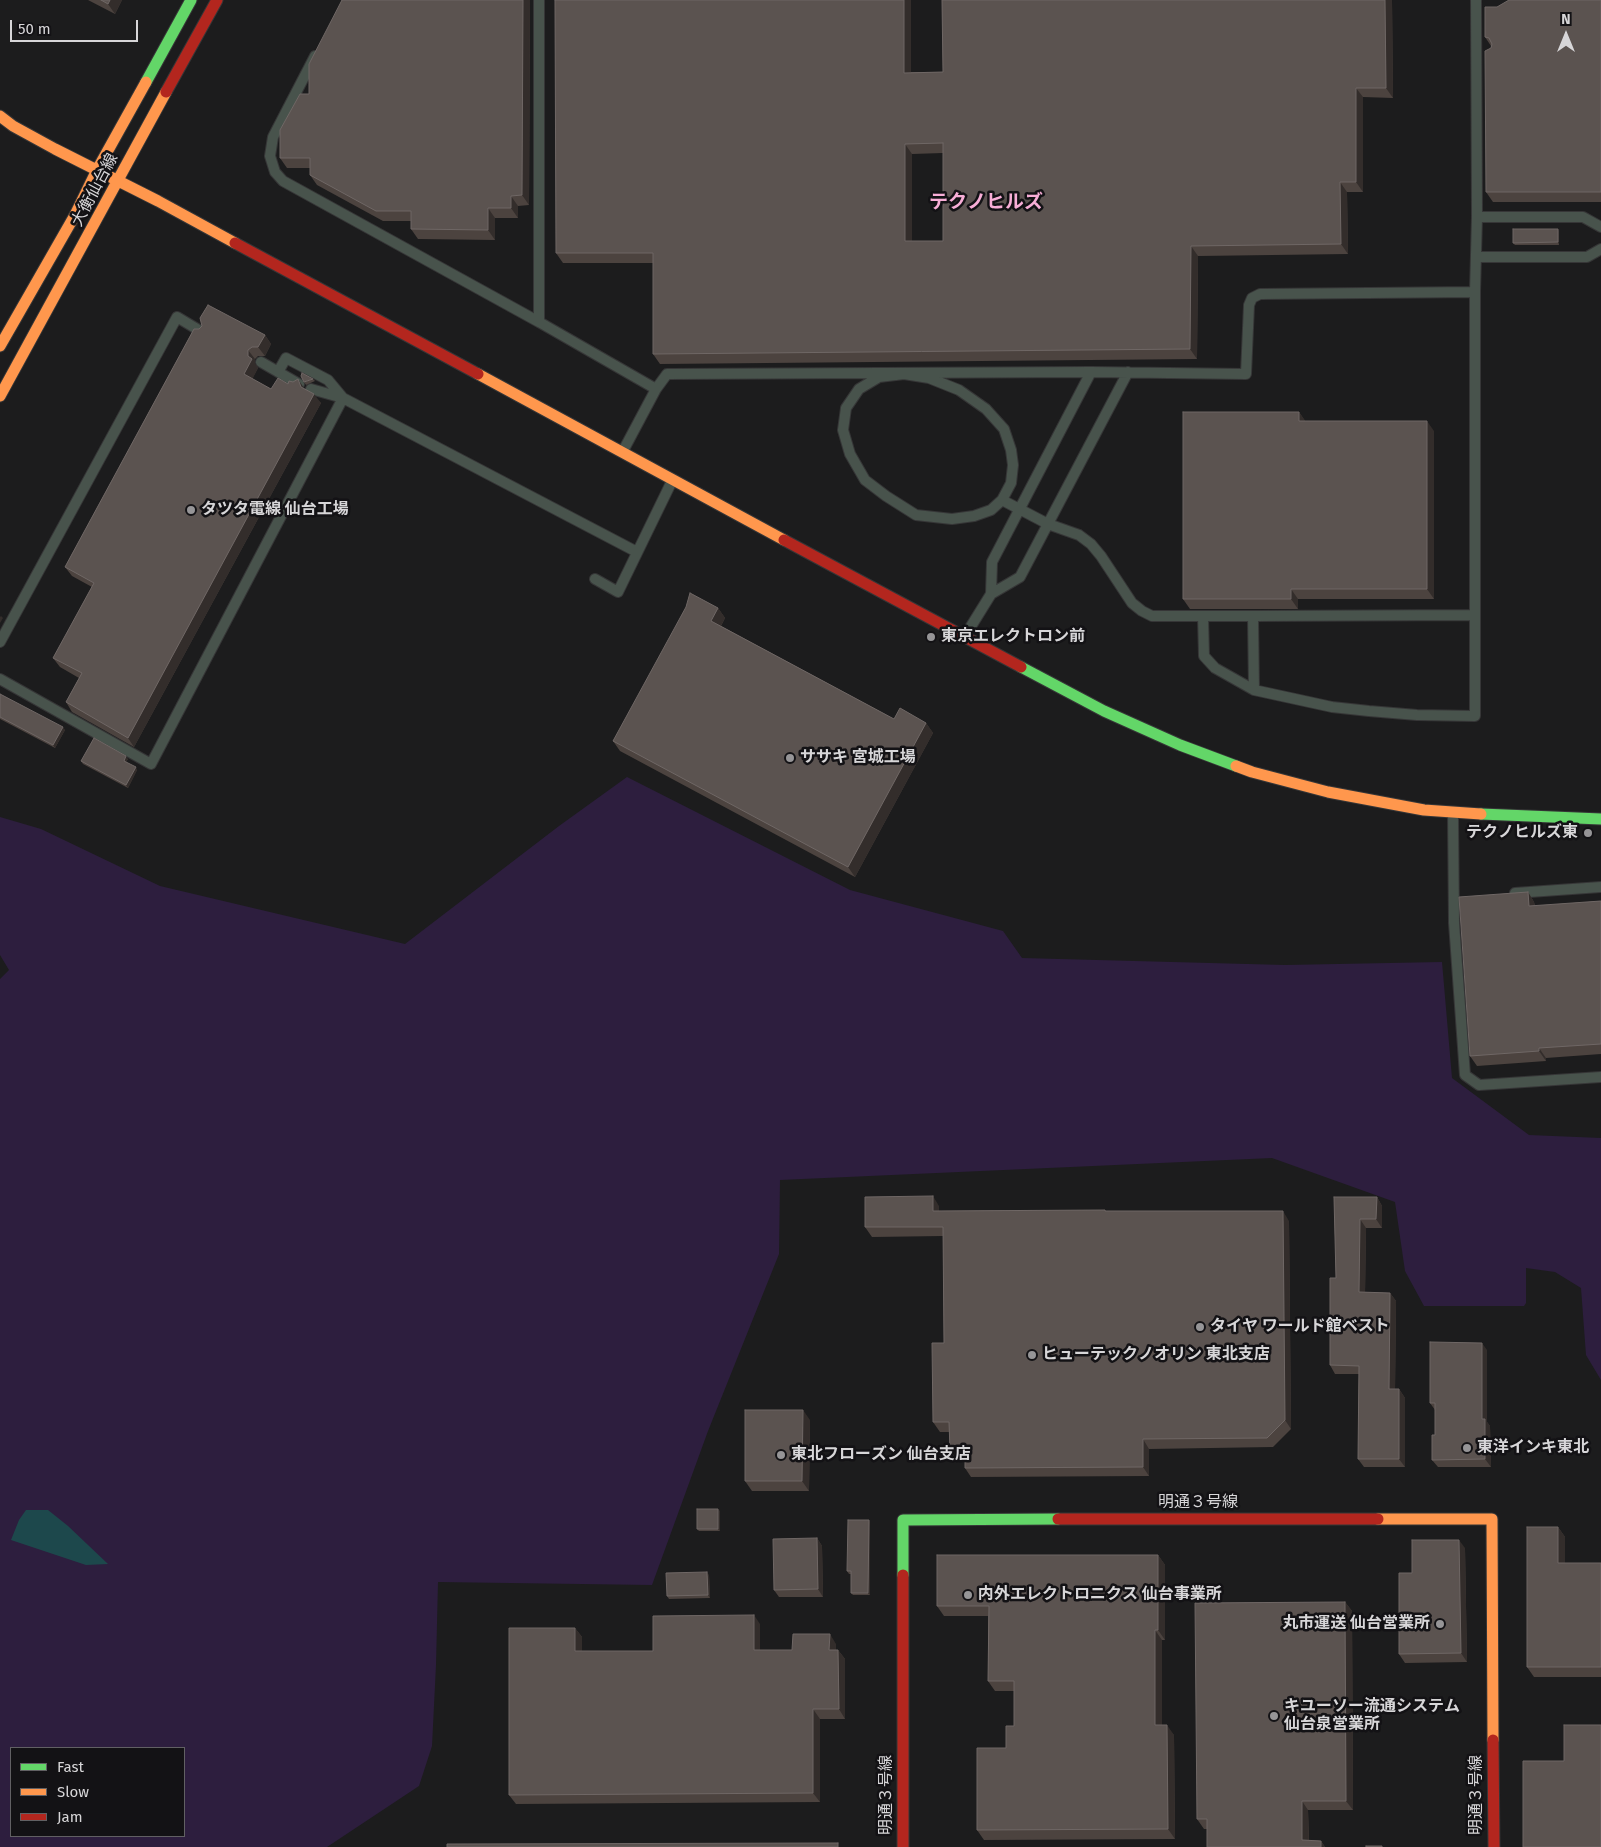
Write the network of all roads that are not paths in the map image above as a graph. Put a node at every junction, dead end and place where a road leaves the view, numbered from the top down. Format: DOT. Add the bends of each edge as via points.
graph roads {
  1 [pos="191,0"];
  2 [pos="217,0"];
  3 [pos="539,0"];
  4 [pos="1476,0"];
  5 [pos="322,43"];
  6 [pos="0,116"];
  7 [pos="97,170"];
  8 [pos="118,181"];
  9 [pos="1477,218"];
  10 [pos="1601,227"];
  11 [pos="1601,249"];
  12 [pos="1476,257"];
  13 [pos="1475,292"];
  14 [pos="539,322"];
  15 [pos="202,332"];
  16 [pos="0,346"];
  17 [pos="261,362"];
  18 [pos="278,372"];
  19 [pos="1091,372"];
  20 [pos="1128,372"];
  21 [pos="904,374"];
  22 [pos="299,384"];
  23 [pos="311,389"];
  24 [pos="656,389"];
  25 [pos="0,396"];
  26 [pos="343,398"];
  27 [pos="622,452"];
  28 [pos="672,480"];
  29 [pos="1002,500"];
  30 [pos="1021,509"];
  31 [pos="1048,524"];
  32 [pos="637,552"];
  33 [pos="595,579"];
  34 [pos="991,594"];
  35 [pos="1475,615"];
  36 [pos="1203,616"];
  37 [pos="1254,616"];
  38 [pos="964,637"];
  39 [pos="0,642"];
  40 [pos="0,679"];
  41 [pos="1254,690"];
  42 [pos="1453,812"];
  43 [pos="1601,819"];
  44 [pos="1601,887"];
  45 [pos="1503,894"];
  46 [pos="1601,1077"];
  47 [pos="903,1847"];
  48 [pos="1494,1847"];
  1 -- 7 [label="street, 大衡仙台線"];
  2 -- 8 [label="street, 大衡仙台線"];
  3 -- 14 [label="lane"];
  4 -- 9 [label="lane" via="1480,54"];
  5 -- 14 [label="lane" via="273,137 270,156 275,172 283,181"];
  6 -- 7 [label="street" via="54,149"];
  7 -- 8 [label="street"];
  7 -- 16 [label="street, 大衡仙台線"];
  8 -- 25 [label="street, 大衡仙台線"];
  8 -- 27 [label="street"];
  9 -- 10 [label="lane" via="1583,217"];
  9 -- 12 [label="lane"];
  11 -- 12 [label="lane" via="1587,257"];
  12 -- 13 [label="lane"];
  13 -- 20 [label="lane" via="1260,294 1248,305 1246,374"];
  13 -- 35 [label="lane"];
  14 -- 24 [label="lane"];
  15 -- 39 [label="lane" via="177,317"];
  17 -- 18 [label="lane"];
  18 -- 22 [label="lane"];
  18 -- 26 [label="lane" via="286,358 328,380"];
  19 -- 20 [label="lane"];
  19 -- 21 [label="lane"];
  19 -- 30 [label="lane"];
  20 -- 31 [label="lane"];
  21 -- 24 [label="lane" via="667,374"];
  21 -- 29 [label="lane" via="929,378 959,390 1004,428 1013,465 1011,482"];
  21 -- 29 [label="lane" via="879,377 859,389 846,408 842,430 850,454 865,480 916,515 952,519 974,516 991,510"];
  23 -- 26 [label="lane"];
  24 -- 27 [label="lane"];
  26 -- 32 [label="lane"];
  26 -- 40 [label="lane" via="151,764"];
  27 -- 28 [label="street"];
  28 -- 32 [label="lane"];
  28 -- 38 [label="street"];
  29 -- 30 [label="lane"];
  30 -- 31 [label="lane"];
  30 -- 34 [label="lane" via="992,562"];
  31 -- 34 [label="lane" via="1020,577"];
  31 -- 36 [label="lane" via="1079,535 1091,544 1132,603 1142,611 1152,616"];
  32 -- 33 [label="lane" via="618,592"];
  34 -- 38 [label="lane"];
  35 -- 37 [label="lane"];
  35 -- 41 [label="lane" via="1475,716 1369,712"];
  36 -- 37 [label="lane"];
  36 -- 41 [label="lane" via="1204,656 1215,668"];
  37 -- 41 [label="lane"];
  38 -- 42 [label="street" via="1104,712 1252,772 1328,792 1424,810"];
  42 -- 43 [label="street"];
  42 -- 46 [label="lane" via="1459,898 1454,923 1465,1075 1479,1085"];
  44 -- 45 [label="lane"];
  47 -- 48 [label="street, 明通３号線" via="903,1520 1199,1519 1492,1519"];
}
